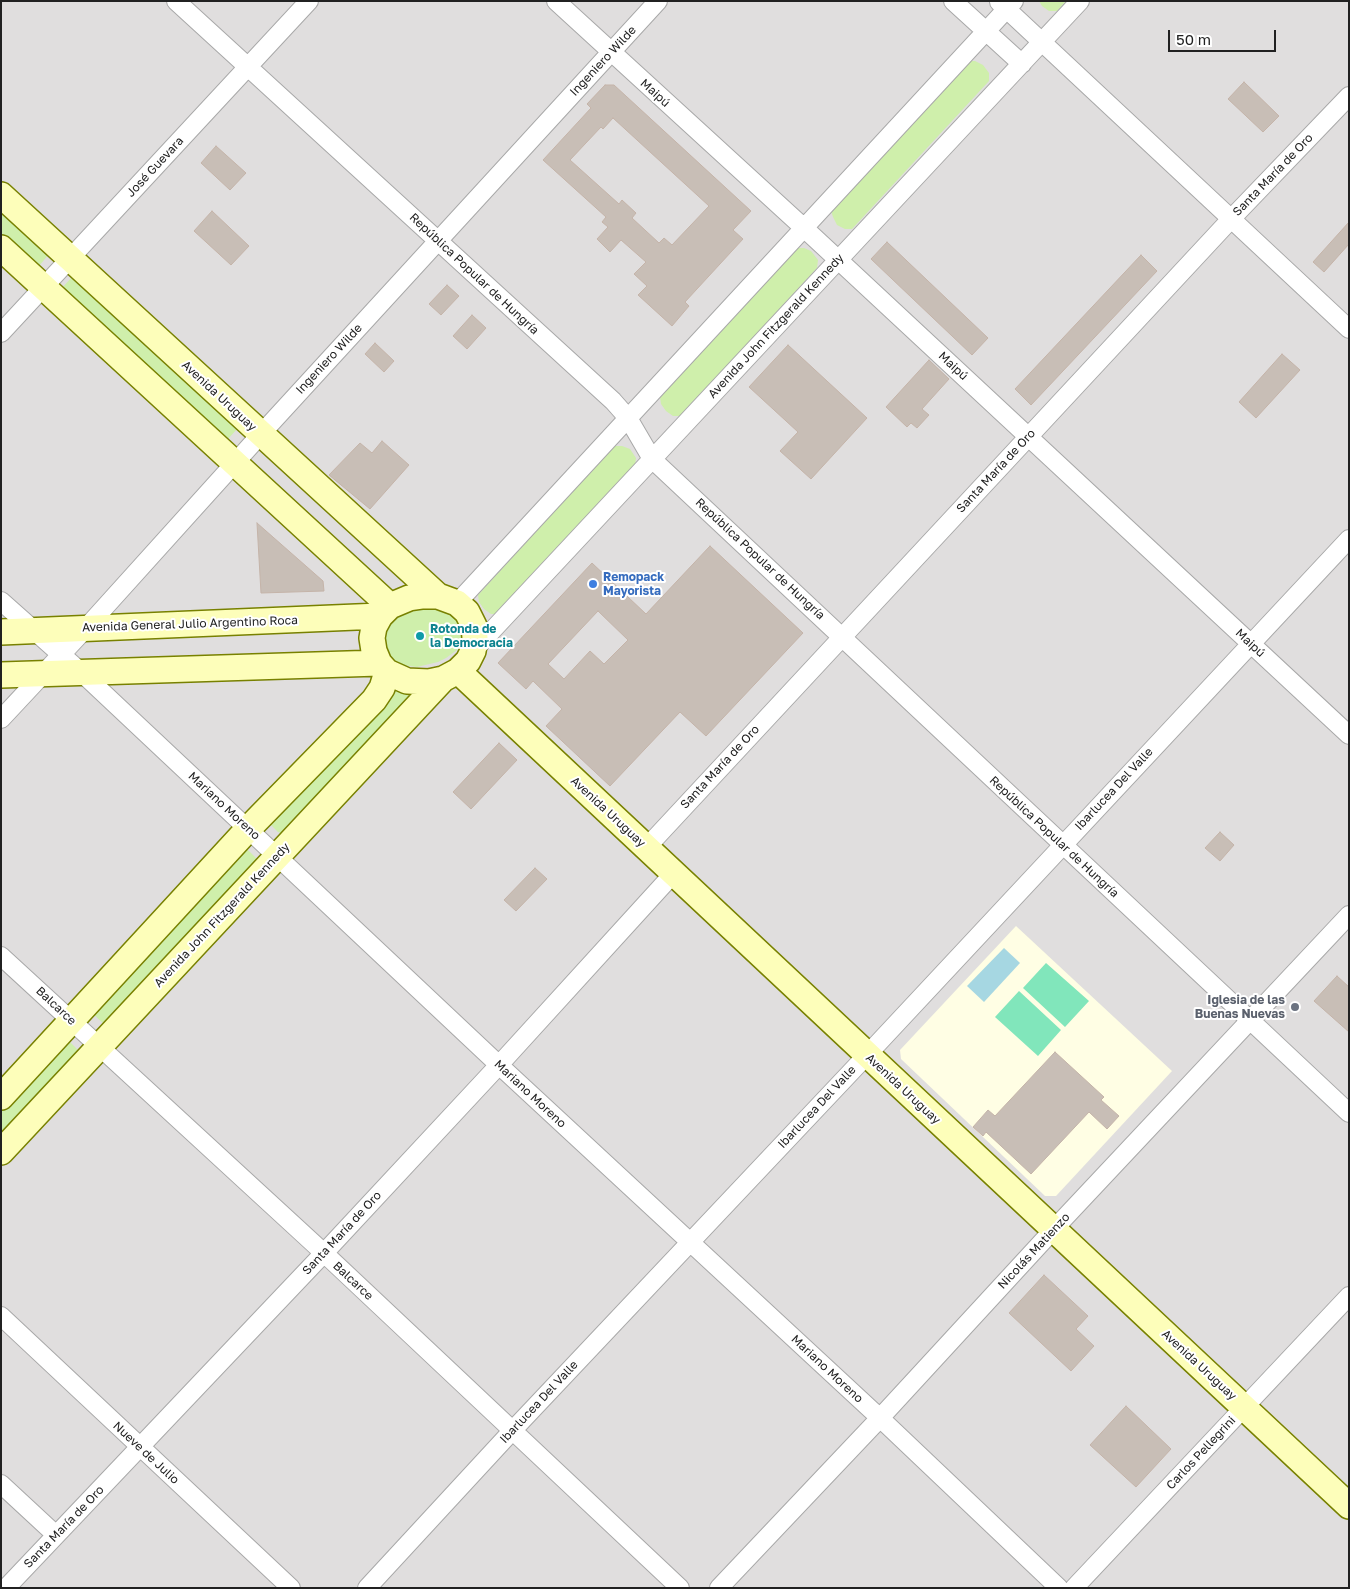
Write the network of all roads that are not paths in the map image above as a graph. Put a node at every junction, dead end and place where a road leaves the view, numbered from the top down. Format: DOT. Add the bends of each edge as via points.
graph roads {
  1 [pos="176,1"];
  2 [pos="308,1"];
  3 [pos="556,1"];
  4 [pos="658,1"];
  5 [pos="954,1"];
  6 [pos="1080,1"];
  7 [pos="1006,4"];
  8 [pos="986,31"];
  9 [pos="1042,43"];
  10 [pos="611,53"];
  11 [pos="1022,64"];
  12 [pos="248,68"];
  13 [pos="1349,96"];
  14 [pos="1,195"];
  15 [pos="1231,219"];
  16 [pos="804,228"];
  17 [pos="438,241"];
  18 [pos="1,248"];
  19 [pos="69,258"];
  20 [pos="839,260"];
  21 [pos="43,286"];
  22 [pos="1349,329"];
  23 [pos="1,333"];
  24 [pos="628,418"];
  25 [pos="261,434"];
  26 [pos="1029,436"];
  27 [pos="652,459"];
  28 [pos="234,463"];
  29 [pos="1349,539"];
  30 [pos="447,599"];
  31 [pos="1,601"];
  32 [pos="385,611"];
  33 [pos="86,628"];
  34 [pos="33,630"];
  35 [pos="1,632"];
  36 [pos="842,636"];
  37 [pos="1251,644"];
  38 [pos="473,651"];
  39 [pos="61,654"];
  40 [pos="383,667"];
  41 [pos="43,673"];
  42 [pos="82,673"];
  43 [pos="1,675"];
  44 [pos="451,675"];
  45 [pos="1,719"];
  46 [pos="1349,734"];
  47 [pos="248,829"];
  48 [pos="1062,845"];
  49 [pos="646,848"];
  50 [pos="278,856"];
  51 [pos="673,874"];
  52 [pos="1349,914"];
  53 [pos="1,956"];
  54 [pos="72,1021"];
  55 [pos="1250,1021"];
  56 [pos="100,1046"];
  57 [pos="867,1055"];
  58 [pos="499,1065"];
  59 [pos="1,1097"];
  60 [pos="1349,1113"];
  61 [pos="1,1152"];
  62 [pos="1054,1229"];
  63 [pos="690,1242"];
  64 [pos="324,1253"];
  65 [pos="1349,1296"];
  66 [pos="1,1316"];
  67 [pos="1244,1408"];
  68 [pos="880,1418"];
  69 [pos="512,1431"];
  70 [pos="140,1448"];
  71 [pos="1,1484"];
  72 [pos="1349,1506"];
  73 [pos="56,1535"];
  74 [pos="6,1588"];
  75 [pos="291,1588"];
  76 [pos="367,1588"];
  77 [pos="680,1588"];
  78 [pos="719,1588"];
  79 [pos="1059,1588"];
  80 [pos="1074,1588"];
  1 -- 12 [label="street, República Popular de Hungría"];
  2 -- 12 [label="street, José Guevara"];
  3 -- 10 [label="street, Maipú"];
  4 -- 10 [label="street, Ingeniero Wilde"];
  5 -- 8 [label="street"];
  6 -- 9 [label="street, Avenida John Fitzgerald Kennedy"];
  7 -- 8 [label="street"];
  7 -- 9 [label="street"];
  8 -- 11 [label="street"];
  8 -- 16 [label="street"];
  9 -- 11 [label="street, Avenida John Fitzgerald Kennedy"];
  9 -- 15 [label="street"];
  10 -- 16 [label="street, Maipú"];
  10 -- 17 [label="street, Ingeniero Wilde"];
  11 -- 20 [label="street, Avenida John Fitzgerald Kennedy"];
  12 -- 17 [label="street, República Popular de Hungría"];
  12 -- 19 [label="street, José Guevara"];
  13 -- 15 [label="street, Santa María de Oro"];
  14 -- 19 [label="street, Avenida Uruguay"];
  15 -- 22 [label="street"];
  15 -- 26 [label="street, Santa María de Oro"];
  16 -- 20 [label="street, Maipú"];
  16 -- 24 [label="street"];
  17 -- 24 [label="street, República Popular de Hungría"];
  17 -- 25 [label="street, Ingeniero Wilde"];
  18 -- 21 [label="street"];
  19 -- 21 [label="street, José Guevara"];
  19 -- 25 [label="street, Avenida Uruguay"];
  20 -- 26 [label="street, Maipú"];
  20 -- 27 [label="street, Avenida John Fitzgerald Kennedy"];
  21 -- 23 [label="street, José Guevara"];
  21 -- 28 [label="street"];
  24 -- 27 [label="street, República Popular de Hungría"];
  24 -- 30 [label="street"];
  25 -- 28 [label="street, Ingeniero Wilde"];
  25 -- 30 [label="street, Avenida Uruguay"];
  26 -- 36 [label="street, Santa María de Oro"];
  26 -- 37 [label="street, Maipú"];
  27 -- 36 [label="street, República Popular de Hungría"];
  27 -- 38 [label="street, Avenida John Fitzgerald Kennedy"];
  28 -- 32 [label="street"];
  28 -- 33 [label="street, Ingeniero Wilde"];
  29 -- 37 [label="street, Ibarlucea Del Valle"];
  30 -- 32 [label="street" via="409,598"];
  30 -- 38 [label="street" via="466,612 474,626"];
  31 -- 34 [label="street, Mariano Moreno"];
  32 -- 33 [label="street, Avenida General Julio Argentino Roca"];
  32 -- 40 [label="street" via="374,627 372,638 374,651"];
  33 -- 34 [label="street, Avenida General Julio Argentino Roca"];
  33 -- 39 [label="street, Ingeniero Wilde"];
  34 -- 35 [label="street, Avenida General Julio Argentino Roca"];
  34 -- 39 [label="street, Mariano Moreno"];
  36 -- 48 [label="street, República Popular de Hungría"];
  36 -- 49 [label="street, Santa María de Oro"];
  37 -- 46 [label="street, Maipú"];
  37 -- 48 [label="street, Ibarlucea Del Valle"];
  38 -- 44 [label="street" via="468,661"];
  39 -- 41 [label="street, Ingeniero Wilde"];
  39 -- 42 [label="street, Mariano Moreno"];
  40 -- 42 [label="street"];
  40 -- 44 [label="street" via="407,681 429,682"];
  40 -- 47 [label="street" via="382,688 374,700"];
  41 -- 42 [label="street"];
  41 -- 43 [label="street"];
  41 -- 45 [label="street, Ingeniero Wilde"];
  42 -- 47 [label="street, Mariano Moreno"];
  44 -- 49 [label="street, Avenida Uruguay"];
  44 -- 50 [label="street, Avenida John Fitzgerald Kennedy"];
  47 -- 50 [label="street, Mariano Moreno"];
  47 -- 54 [label="street"];
  48 -- 55 [label="street, República Popular de Hungría"];
  48 -- 57 [label="street, Ibarlucea Del Valle"];
  49 -- 51 [label="street, Avenida Uruguay"];
  50 -- 56 [label="street, Avenida John Fitzgerald Kennedy"];
  50 -- 58 [label="street, Mariano Moreno"];
  51 -- 57 [label="street, Avenida Uruguay"];
  51 -- 58 [label="street, Santa María de Oro"];
  52 -- 55 [label="street, Nicolás Matienzo"];
  53 -- 54 [label="street, Balcarce"];
  54 -- 56 [label="street, Balcarce"];
  54 -- 59 [label="street"];
  55 -- 60 [label="street, República Popular de Hungría"];
  55 -- 62 [label="street, Nicolás Matienzo"];
  56 -- 61 [label="street, Avenida John Fitzgerald Kennedy"];
  56 -- 64 [label="street, Balcarce"];
  57 -- 62 [label="street, Avenida Uruguay"];
  57 -- 63 [label="street, Ibarlucea Del Valle"];
  58 -- 63 [label="street, Mariano Moreno"];
  58 -- 64 [label="street, Santa María de Oro"];
  62 -- 67 [label="street, Avenida Uruguay"];
  62 -- 68 [label="street, Nicolás Matienzo"];
  63 -- 68 [label="street, Mariano Moreno"];
  63 -- 69 [label="street, Ibarlucea Del Valle"];
  64 -- 69 [label="street, Balcarce"];
  64 -- 70 [label="street, Santa María de Oro"];
  65 -- 67 [label="street, Carlos Pellegrini"];
  66 -- 70 [label="street, Nueve de Julio"];
  67 -- 72 [label="street, Avenida Uruguay"];
  67 -- 80 [label="street, Carlos Pellegrini"];
  68 -- 78 [label="street, Nicolás Matienzo"];
  68 -- 79 [label="street, Mariano Moreno"];
  69 -- 76 [label="street, Ibarlucea Del Valle"];
  69 -- 77 [label="street, Balcarce"];
  70 -- 73 [label="street, Santa María de Oro"];
  70 -- 75 [label="street, Nueve de Julio"];
  71 -- 73 [label="street"];
  73 -- 74 [label="street, Santa María de Oro"];
}
